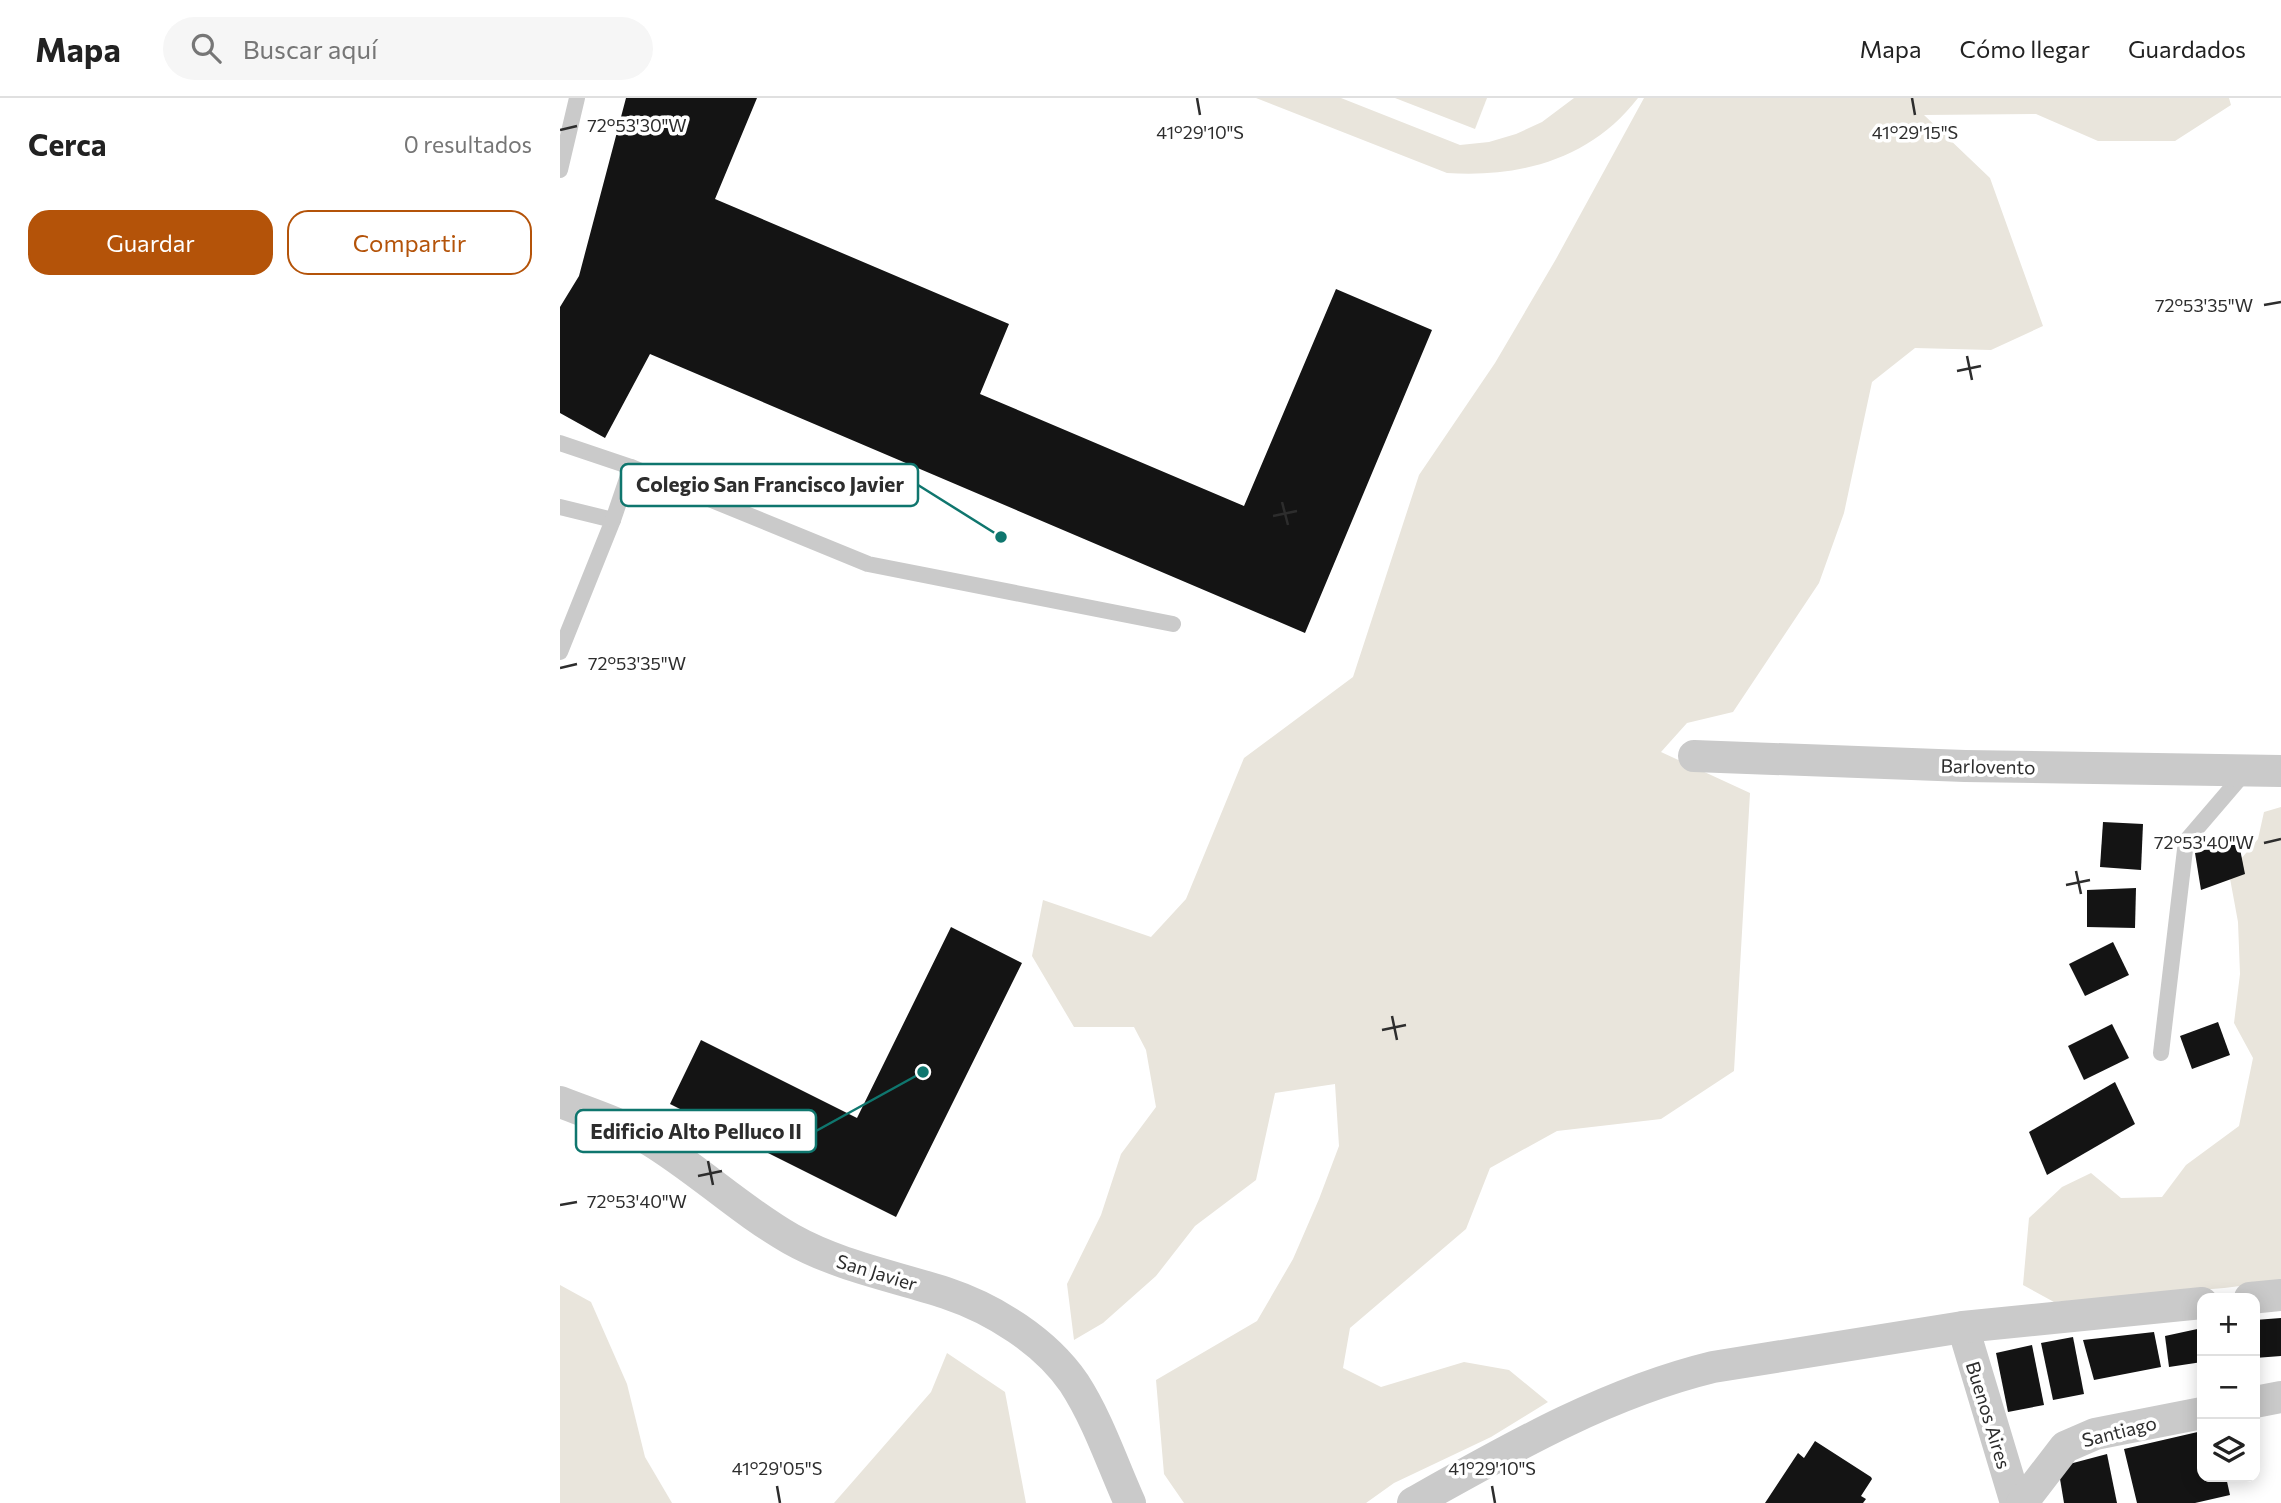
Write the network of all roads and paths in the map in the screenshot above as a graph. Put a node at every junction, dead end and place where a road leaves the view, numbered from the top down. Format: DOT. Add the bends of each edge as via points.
graph roads {
  1 [pos="577,98"];
  2 [pos="560,170"];
  3 [pos="560,443"];
  4 [pos="631,467"];
  5 [pos="560,507"];
  6 [pos="614,520"];
  7 [pos="1173,624"];
  8 [pos="560,652"];
  9 [pos="1694,756"];
  10 [pos="2246,770"];
  11 [pos="2281,771"];
  12 [pos="2161,1053"];
  13 [pos="560,1102"];
  14 [pos="2281,1295"];
  15 [pos="2260,1297"];
  16 [pos="2197,1304"];
  17 [pos="1963,1327"];
  18 [pos="2281,1397"];
  19 [pos="2260,1401"];
  20 [pos="2197,1413"];
  21 [pos="1130,1503"];
  22 [pos="1413,1503"];
  23 [pos="2016,1503"];
  24 [pos="2022,1503"];
  1 -- 2 [label="lane"];
  3 -- 4 [label="lane"];
  4 -- 6 [label="lane"];
  4 -- 7 [label="lane" via="868,564"];
  5 -- 6 [label="lane"];
  6 -- 8 [label="lane"];
  9 -- 10 [label="street, Barlovento"];
  10 -- 11 [label="street, Barlovento"];
  10 -- 12 [label="lane" via="2186,841"];
  13 -- 21 [label="street, San Javier" via="647,1139 792,1240 833,1259 975,1304 1021,1331 1059,1363 1075,1385"];
  14 -- 15 [label="street"];
  16 -- 17 [label="street"];
  17 -- 22 [label="street" via="1674,1376 1604,1403"];
  17 -- 23 [label="street, Buenos Aires"];
  18 -- 19 [label="street"];
  20 -- 24 [label="street, Santiago" via="2095,1434 2065,1447"];
}
